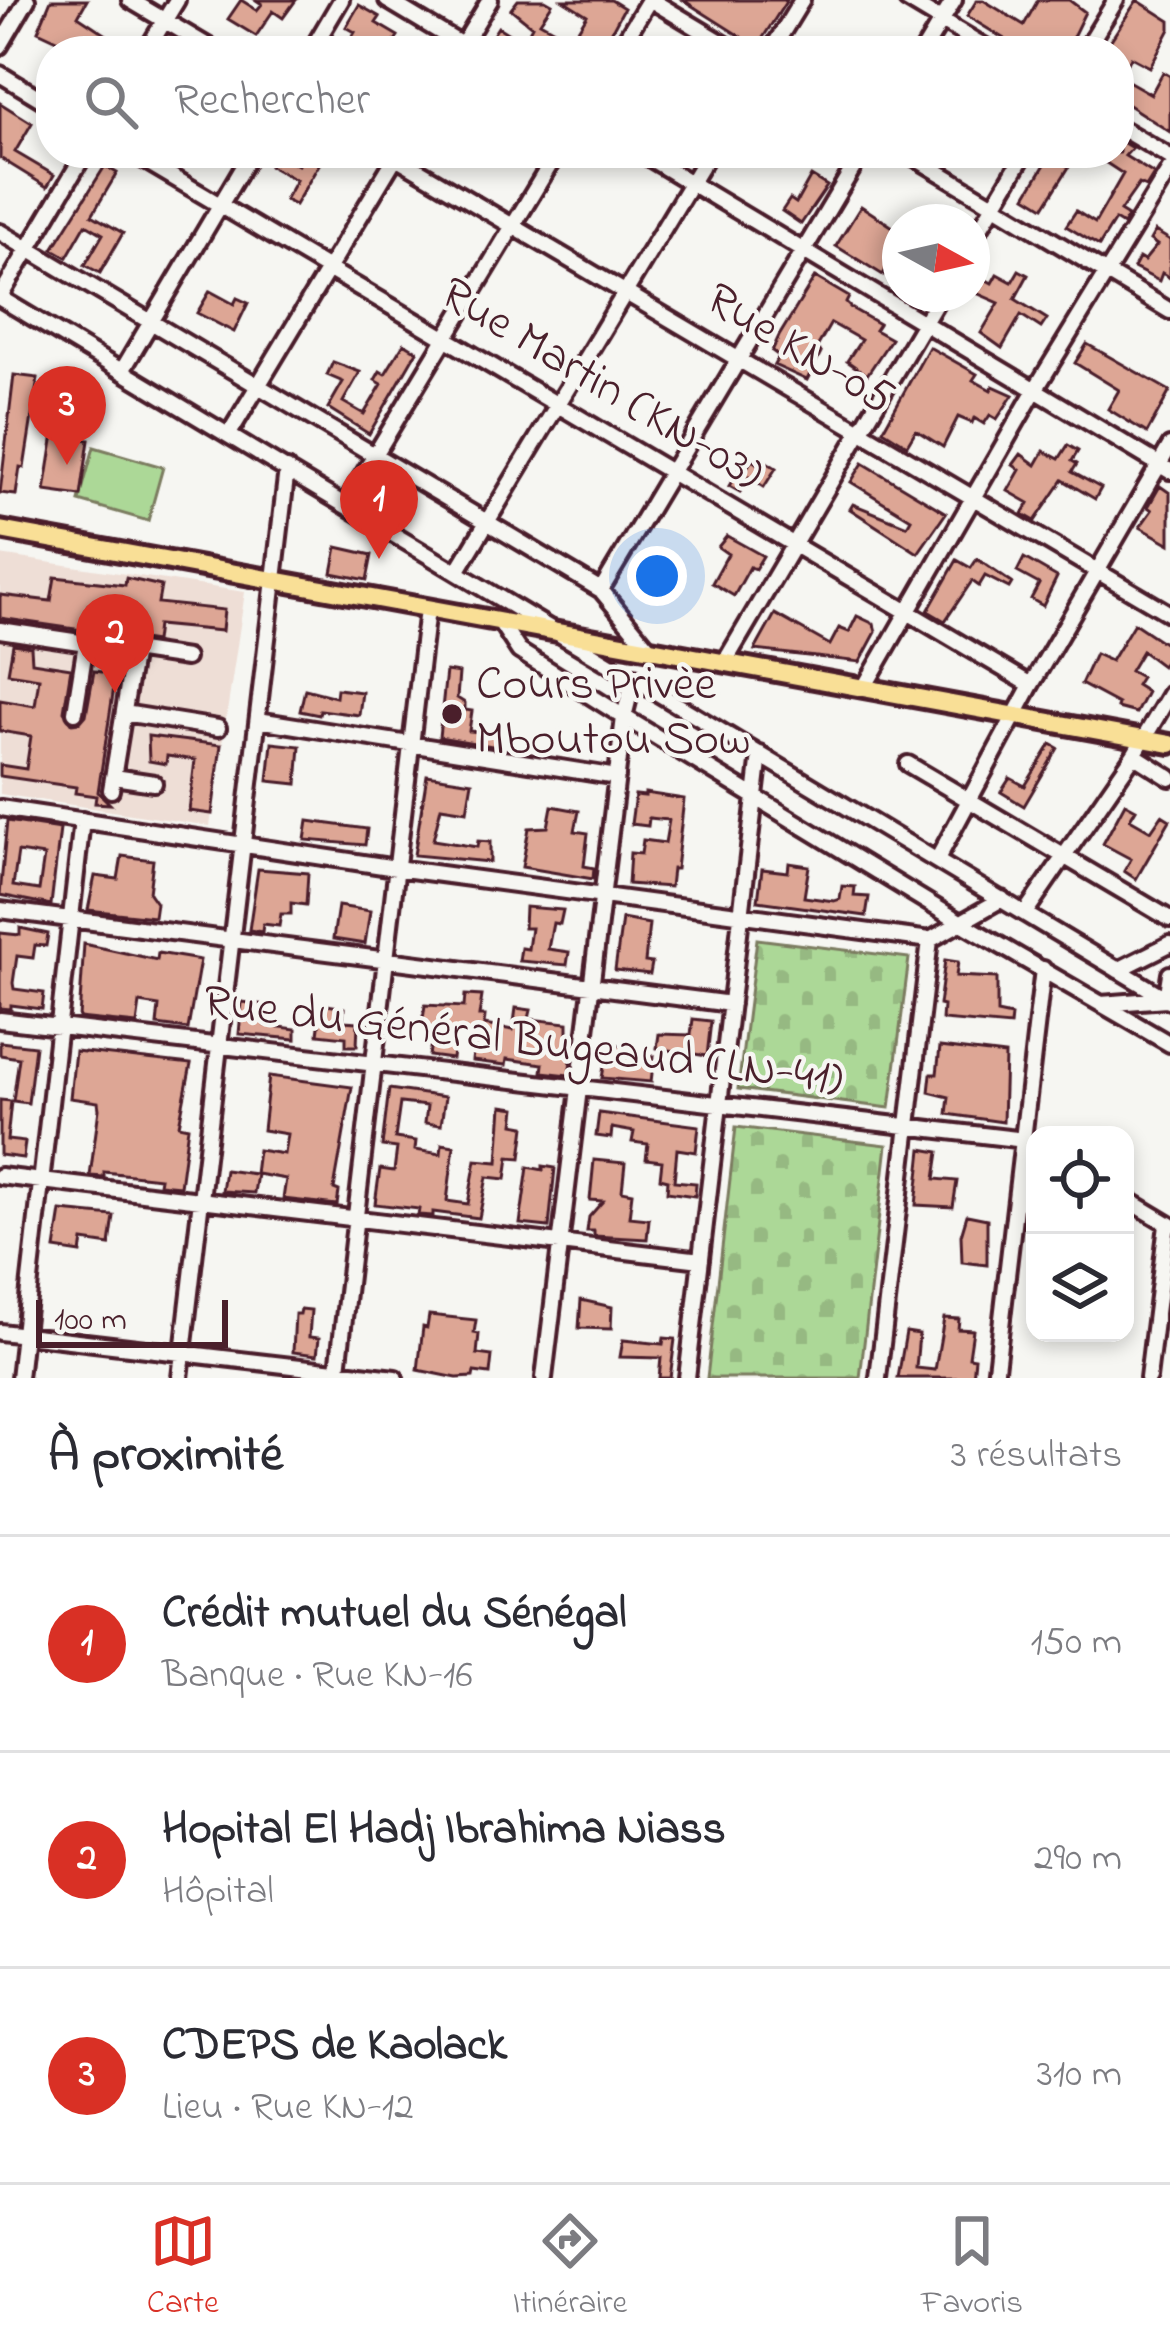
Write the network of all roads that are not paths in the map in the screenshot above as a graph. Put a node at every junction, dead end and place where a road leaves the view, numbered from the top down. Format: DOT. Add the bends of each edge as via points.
graph roads {
  1 [pos="28,0"];
  2 [pos="130,0"];
  3 [pos="177,0"];
  4 [pos="341,0"];
  5 [pos="387,0"];
  6 [pos="490,0"];
  7 [pos="650,0"];
  8 [pos="802,0"];
  9 [pos="907,0"];
  10 [pos="954,0"];
  11 [pos="1116,0"];
  12 [pos="164,20"];
  13 [pos="941,21"];
  14 [pos="155,36"];
  15 [pos="191,36"];
  16 [pos="320,36"];
  17 [pos="444,36"];
  18 [pos="471,36"];
  19 [pos="627,36"];
  20 [pos="711,36"];
  21 [pos="780,36"];
  22 [pos="932,36"];
  23 [pos="966,36"];
  24 [pos="1094,36"];
  25 [pos="0,46"];
  26 [pos="0,74"];
  27 [pos="36,96"];
  28 [pos="1134,136"];
  29 [pos="1170,157"];
  30 [pos="77,168"];
  31 [pos="157,168"];
  32 [pos="242,168"];
  33 [pos="386,168"];
  34 [pos="417,168"];
  35 [pos="548,168"];
  36 [pos="666,168"];
  37 [pos="700,168"];
  38 [pos="853,168"];
  39 [pos="932,168"];
  40 [pos="1016,168"];
  41 [pos="1170,169"];
  42 [pos="691,183"];
  43 [pos="220,205"];
  44 [pos="994,205"];
  45 [pos="990,212"];
  46 [pos="513,226"];
  47 [pos="0,232"];
  48 [pos="28,249"];
  49 [pos="804,251"];
  50 [pos="328,269"];
  51 [pos="1108,273"];
  52 [pos="626,292"];
  53 [pos="0,298"];
  54 [pos="1170,310"];
  55 [pos="930,312"];
  56 [pos="151,322"];
  57 [pos="924,323"];
  58 [pos="446,338"];
  59 [pos="739,360"];
  60 [pos="122,370"];
  61 [pos="258,386"];
  62 [pos="1035,390"];
  63 [pos="558,405"];
  64 [pos="860,431"];
  65 [pos="230,434"];
  66 [pos="1170,446"];
  67 [pos="375,456"];
  68 [pos="1165,468"];
  69 [pos="287,469"];
  70 [pos="671,472"];
  71 [pos="973,498"];
  72 [pos="346,503"];
  73 [pos="487,523"];
  74 [pos="0,530"];
  75 [pos="793,544"];
  76 [pos="1097,571"];
  77 [pos="457,572"];
  78 [pos="274,578"];
  79 [pos="601,590"];
  80 [pos="427,609"];
  81 [pos="906,611"];
  82 [pos="1170,614"];
  83 [pos="500,622"];
  84 [pos="0,630"];
  85 [pos="551,632"];
  86 [pos="86,643"];
  87 [pos="648,646"];
  88 [pos="134,650"];
  89 [pos="186,658"];
  90 [pos="726,660"];
  91 [pos="634,677"];
  92 [pos="1030,685"];
  93 [pos="865,686"];
  94 [pos="1170,694"];
  95 [pos="75,712"];
  96 [pos="124,713"];
  97 [pos="1017,713"];
  98 [pos="624,718"];
  99 [pos="258,720"];
  100 [pos="218,728"];
  101 [pos="1170,744"];
  102 [pos="411,746"];
  103 [pos="1138,747"];
  104 [pos="760,754"];
  105 [pos="908,764"];
  106 [pos="617,777"];
  107 [pos="1170,778"];
  108 [pos="154,783"];
  109 [pos="755,797"];
  110 [pos="968,799"];
  111 [pos="0,808"];
  112 [pos="82,820"];
  113 [pos="243,844"];
  114 [pos="1061,854"];
  115 [pos="938,860"];
  116 [pos="397,868"];
  117 [pos="603,896"];
  118 [pos="1002,899"];
  119 [pos="0,910"];
  120 [pos="1025,913"];
  121 [pos="742,915"];
  122 [pos="1170,919"];
  123 [pos="71,920"];
  124 [pos="960,922"];
  125 [pos="232,940"];
  126 [pos="930,940"];
  127 [pos="1170,944"];
  128 [pos="386,960"];
  129 [pos="1043,969"];
  130 [pos="1118,970"];
  131 [pos="1170,974"];
  132 [pos="592,986"];
  133 [pos="1168,1000"];
  134 [pos="731,1004"];
  135 [pos="1101,1004"];
  136 [pos="0,1020"];
  137 [pos="58,1027"];
  138 [pos="1170,1044"];
  139 [pos="220,1046"];
  140 [pos="374,1064"];
  141 [pos="579,1088"];
  142 [pos="719,1104"];
  143 [pos="908,1126"];
  144 [pos="1031,1126"];
  145 [pos="1026,1142"];
  146 [pos="1026,1170"];
  147 [pos="0,1176"];
  148 [pos="41,1181"];
  149 [pos="201,1201"];
  150 [pos="1134,1203"];
  151 [pos="356,1219"];
  152 [pos="1169,1224"];
  153 [pos="560,1244"];
  154 [pos="701,1260"];
  155 [pos="0,1332"];
  156 [pos="24,1334"];
  157 [pos="183,1353"];
  158 [pos="337,1375"];
  159 [pos="19,1378"];
  160 [pos="180,1378"];
  161 [pos="395,1378"];
  162 [pos="544,1378"];
  163 [pos="687,1378"];
  164 [pos="878,1378"];
  165 [pos="995,1378"];
  166 [pos="1148,1378"];
  1 -- 25 [label="street"];
  2 -- 12 [label="street"];
  3 -- 12 [label="street"];
  4 -- 16 [label="street"];
  5 -- 17 [label="street"];
  6 -- 18 [label="street"];
  7 -- 19 [label="street"];
  7 -- 20 [label="street"];
  8 -- 21 [label="street"];
  9 -- 13 [label="street"];
  10 -- 13 [label="street"];
  11 -- 24 [label="street"];
  12 -- 14 [label="street"];
  12 -- 15 [label="street"];
  13 -- 22 [label="street"];
  13 -- 23 [label="street"];
  26 -- 27 [label="street"];
  28 -- 29 [label="street"];
  30 -- 48 [label="street"];
  31 -- 43 [label="street, Rue Martin (KN-03)"];
  32 -- 43 [label="street"];
  33 -- 50 [label="street"];
  34 -- 46 [label="street, Rue KN-05"];
  35 -- 46 [label="street"];
  36 -- 42 [label="street"];
  37 -- 42 [label="street"];
  38 -- 49 [label="street"];
  39 -- 44 [label="street"];
  40 -- 44 [label="street"];
  41 -- 51 [label="street"];
  42 -- 49 [label="street"];
  42 -- 52 [label="street"];
  43 -- 50 [label="street, Rue Martin (KN-03)"];
  43 -- 56 [label="street"];
  44 -- 45 [label="street"];
  44 -- 51 [label="street"];
  46 -- 52 [label="street, Rue KN-05"];
  46 -- 58 [label="street"];
  47 -- 48 [label="street"];
  48 -- 53 [label="street"];
  48 -- 56 [label="street"];
  49 -- 57 [label="street"];
  49 -- 59 [label="street"];
  50 -- 58 [label="street, Rue Martin (KN-03)"];
  50 -- 61 [label="street"];
  51 -- 54 [label="street"];
  51 -- 62 [label="street"];
  52 -- 59 [label="street, Rue KN-05"];
  52 -- 63 [label="street"];
  53 -- 60 [label="street"];
  55 -- 57 [label="street"];
  56 -- 60 [label="street"];
  56 -- 61 [label="street"];
  57 -- 62 [label="street"];
  57 -- 64 [label="street"];
  58 -- 63 [label="street, Rue Martin (KN-03)"];
  58 -- 67 [label="street"];
  59 -- 64 [label="street, Rue KN-05"];
  59 -- 70 [label="street"];
  60 -- 65 [label="street"];
  61 -- 65 [label="street"];
  61 -- 67 [label="street"];
  62 -- 68 [label="street"];
  62 -- 71 [label="street"];
  63 -- 70 [label="street, Rue Martin (KN-03)"];
  63 -- 73 [label="street"];
  64 -- 71 [label="street, Rue KN-05"];
  64 -- 75 [label="street"];
  65 -- 69 [label="street"];
  66 -- 68 [label="street"];
  67 -- 72 [label="street"];
  67 -- 73 [label="street"];
  68 -- 76 [label="street"];
  69 -- 72 [label="street"];
  69 -- 78 [label="street"];
  70 -- 75 [label="street, Rue Martin (KN-03)"];
  70 -- 79 [label="street"];
  71 -- 76 [label="street, Rue KN-05"];
  71 -- 81 [label="street"];
  72 -- 77 [label="street"];
  73 -- 77 [label="street"];
  73 -- 79 [label="street"];
  74 -- 78 [label="main road"];
  75 -- 81 [label="street, Rue Martin (KN-03)"];
  75 -- 90 [label="street"];
  76 -- 82 [label="street, Rue KN-05"];
  76 -- 92 [label="street"];
  77 -- 85 [label="street"];
  78 -- 80 [label="main road"];
  78 -- 99 [label="street"];
  79 -- 87 [label="street"];
  80 -- 83 [label="main road"];
  80 -- 102 [label="street"];
  81 -- 92 [label="street, Rue Martin (KN-03)"];
  81 -- 93 [label="street"];
  83 -- 85 [label="main road"];
  83 -- 98 [label="street" via="519,651"];
  84 -- 86 [label="street"];
  85 -- 87 [label="main road"];
  85 -- 91 [label="street"];
  86 -- 88 [label="street"];
  86 -- 95 [label="street"];
  87 -- 90 [label="main road"];
  88 -- 89 [label="street"];
  88 -- 96 [label="street"];
  90 -- 93 [label="main road"];
  91 -- 98 [label="street"];
  91 -- 104 [label="street"];
  92 -- 97 [label="street"];
  93 -- 97 [label="main road"];
  94 -- 103 [label="street"];
  96 -- 100 [label="street"];
  96 -- 108 [label="street" via="112,783"];
  97 -- 103 [label="main road"];
  97 -- 110 [label="street"];
  98 -- 106 [label="street"];
  98 -- 109 [label="street"];
  99 -- 102 [label="street"];
  99 -- 113 [label="street"];
  101 -- 103 [label="main road"];
  102 -- 106 [label="street"];
  102 -- 116 [label="street"];
  103 -- 107 [label="street"];
  103 -- 114 [label="street"];
  104 -- 109 [label="street"];
  104 -- 115 [label="street"];
  105 -- 110 [label="street"];
  106 -- 117 [label="street"];
  109 -- 121 [label="street"];
  109 -- 124 [label="street"];
  110 -- 114 [label="street"];
  110 -- 115 [label="street"];
  111 -- 112 [label="street"];
  112 -- 113 [label="street"];
  112 -- 123 [label="street"];
  113 -- 116 [label="street"];
  113 -- 125 [label="street"];
  114 -- 120 [label="street"];
  114 -- 122 [label="street"];
  115 -- 118 [label="street"];
  116 -- 117 [label="street"];
  116 -- 128 [label="street"];
  117 -- 121 [label="street"];
  117 -- 132 [label="street"];
  118 -- 120 [label="street"];
  118 -- 124 [label="street"];
  119 -- 123 [label="street"];
  120 -- 130 [label="street"];
  121 -- 126 [label="street"];
  121 -- 134 [label="street"];
  123 -- 125 [label="street"];
  123 -- 137 [label="street"];
  124 -- 126 [label="street"];
  124 -- 129 [label="street"];
  125 -- 128 [label="street"];
  125 -- 139 [label="street"];
  126 -- 143 [label="street"];
  127 -- 130 [label="street"];
  128 -- 132 [label="street"];
  128 -- 140 [label="street"];
  129 -- 135 [label="street"];
  129 -- 144 [label="street"];
  130 -- 133 [label="street"];
  131 -- 133 [label="street"];
  132 -- 134 [label="street"];
  132 -- 141 [label="street"];
  133 -- 135 [label="street"];
  134 -- 142 [label="street"];
  135 -- 138 [label="street"];
  136 -- 137 [label="street, Rue du Général Bugeaud (LN-41)"];
  137 -- 139 [label="street, Rue du Général Bugeaud (LN-41)"];
  137 -- 148 [label="street"];
  139 -- 140 [label="street, Rue du Général Bugeaud (LN-41)"];
  139 -- 149 [label="street"];
  140 -- 141 [label="street, Rue du Général Bugeaud (LN-41)"];
  140 -- 151 [label="street"];
  141 -- 142 [label="street, Rue du Général Bugeaud (LN-41)"];
  141 -- 153 [label="street"];
  142 -- 143 [label="street, Rue du Général Bugeaud (LN-41)"];
  142 -- 154 [label="street"];
  143 -- 145 [label="street, Rue du Général Bugeaud (LN-41)"];
  143 -- 164 [label="street"];
  146 -- 165 [label="street"];
  147 -- 148 [label="street"];
  148 -- 149 [label="street"];
  148 -- 156 [label="street"];
  149 -- 151 [label="street"];
  149 -- 157 [label="street"];
  150 -- 152 [label="street"];
  151 -- 153 [label="street"];
  151 -- 158 [label="street"];
  152 -- 166 [label="street"];
  153 -- 154 [label="street"];
  153 -- 162 [label="street"];
  154 -- 163 [label="street"];
  155 -- 156 [label="street"];
  156 -- 157 [label="street"];
  156 -- 159 [label="street"];
  157 -- 158 [label="street"];
  157 -- 160 [label="street"];
  158 -- 161 [label="street"];
}
